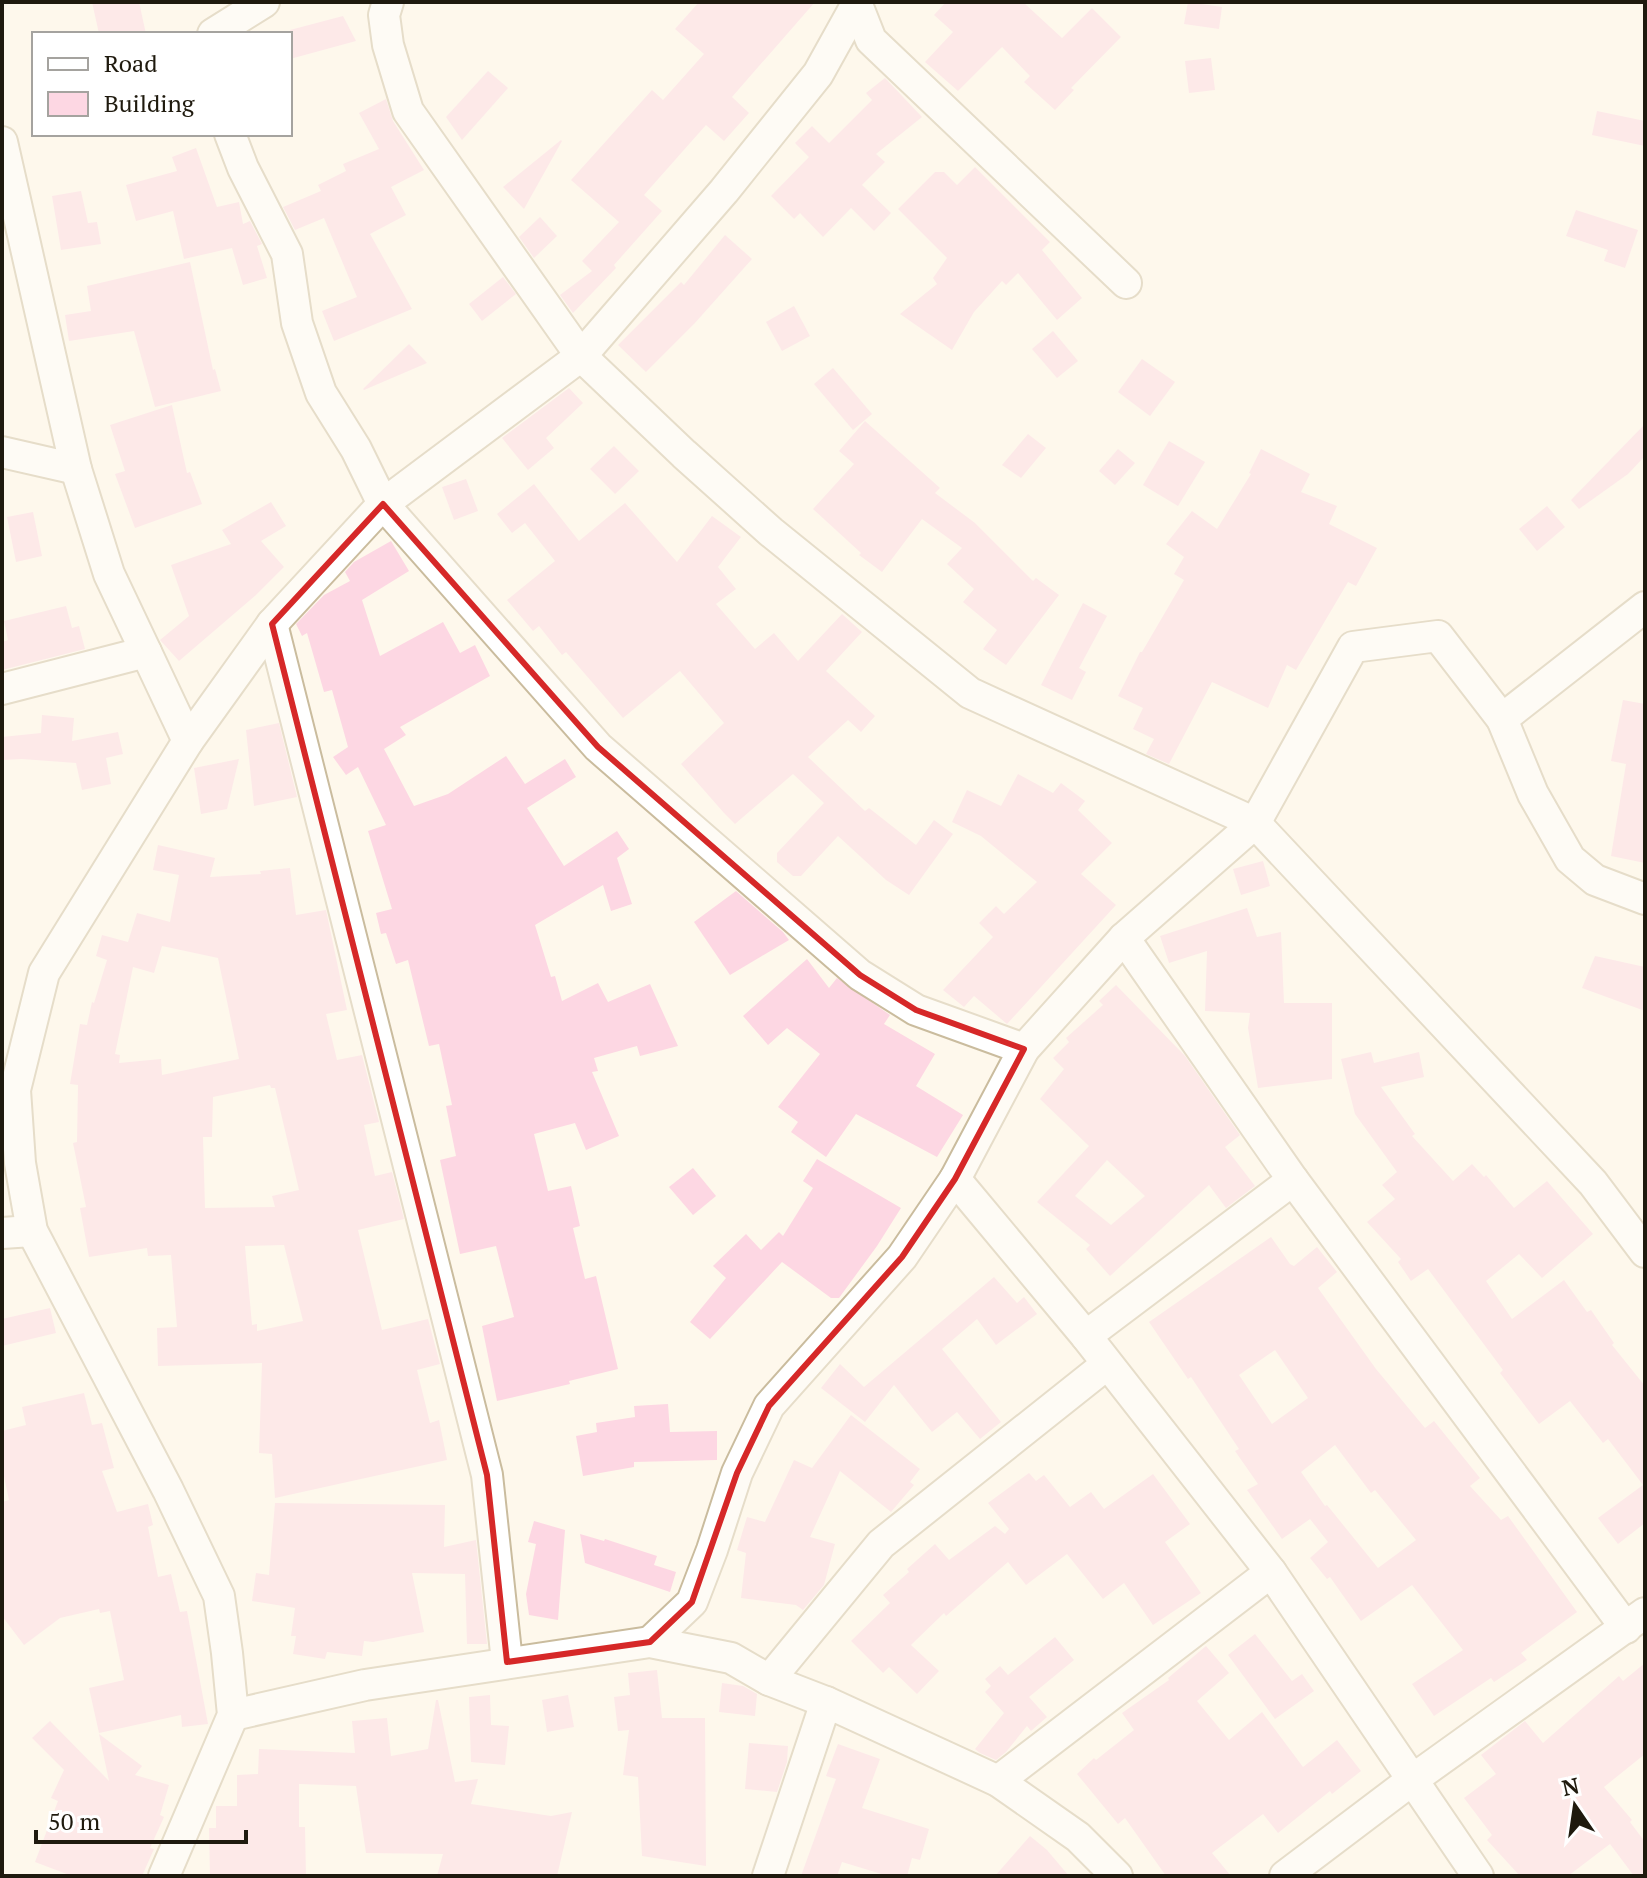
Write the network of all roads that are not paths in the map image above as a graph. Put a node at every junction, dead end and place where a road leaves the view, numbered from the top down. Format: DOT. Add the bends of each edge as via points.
graph roads {
  1 [pos="264,2"];
  2 [pos="388,2"];
  3 [pos="857,3"];
  4 [pos="216,32"];
  5 [pos="231,136"];
  6 [pos="3,152"];
  7 [pos="1126,283"];
  8 [pos="581,356"];
  9 [pos="2,452"];
  10 [pos="76,469"];
  11 [pos="383,504"];
  12 [pos="1645,607"];
  13 [pos="272,624"];
  14 [pos="146,652"];
  15 [pos="2,689"];
  16 [pos="1502,719"];
  17 [pos="188,741"];
  18 [pos="1255,823"];
  19 [pos="1645,899"];
  20 [pos="1124,938"];
  21 [pos="1024,1049"];
  22 [pos="955,1179"];
  23 [pos="1293,1180"];
  24 [pos="32,1231"];
  25 [pos="2,1233"];
  26 [pos="1645,1252"];
  27 [pos="1086,1336"];
  28 [pos="1106,1365"];
  29 [pos="1271,1572"];
  30 [pos="1636,1620"];
  31 [pos="650,1642"];
  32 [pos="507,1662"];
  33 [pos="769,1680"];
  34 [pos="826,1702"];
  35 [pos="233,1715"];
  36 [pos="1412,1780"];
  37 [pos="998,1781"];
  38 [pos="164,1876"];
  39 [pos="768,1876"];
  40 [pos="1117,1876"];
  41 [pos="1285,1876"];
  42 [pos="1478,1876"];
  1 -- 4 [label="street"];
  2 -- 8 [label="street" via="388,45 408,111"];
  3 -- 7 [label="street" via="871,40"];
  3 -- 8 [label="street" via="818,74"];
  5 -- 11 [label="street" via="287,254 297,323 321,393"];
  6 -- 10 [label="street"];
  8 -- 11 [label="street"];
  8 -- 18 [label="street" via="771,532 970,693"];
  9 -- 10 [label="street"];
  10 -- 14 [label="street" via="109,574"];
  11 -- 13 [label="street"];
  11 -- 21 [label="street" via="598,747 860,975 916,1010"];
  12 -- 16 [label="street"];
  13 -- 17 [label="street"];
  13 -- 32 [label="street" via="487,1475"];
  14 -- 15 [label="street"];
  14 -- 17 [label="street"];
  16 -- 18 [label="street" via="1438,636 1353,647"];
  16 -- 19 [label="street" via="1533,794 1570,859 1595,880"];
  17 -- 24 [label="street" via="44,973 15,1090"];
  18 -- 20 [label="street"];
  18 -- 26 [label="street" via="1593,1183"];
  20 -- 21 [label="street"];
  20 -- 23 [label="street"];
  21 -- 22 [label="street"];
  22 -- 27 [label="street"];
  22 -- 31 [label="street" via="902,1257 769,1406 737,1473 692,1602"];
  23 -- 27 [label="street"];
  23 -- 30 [label="street"];
  24 -- 25 [label="street"];
  24 -- 35 [label="street" via="219,1596"];
  27 -- 28 [label="street"];
  28 -- 29 [label="street"];
  28 -- 33 [label="street" via="881,1544"];
  29 -- 36 [label="street"];
  29 -- 37 [label="street"];
  30 -- 36 [label="street"];
  31 -- 32 [label="street"];
  31 -- 33 [label="street" via="731,1658"];
  32 -- 35 [label="street" via="365,1685"];
  33 -- 34 [label="street"];
  34 -- 37 [label="street"];
  34 -- 39 [label="street"];
  35 -- 38 [label="street"];
  36 -- 41 [label="street"];
  36 -- 42 [label="street"];
  37 -- 40 [label="street" via="1078,1837"];
}
